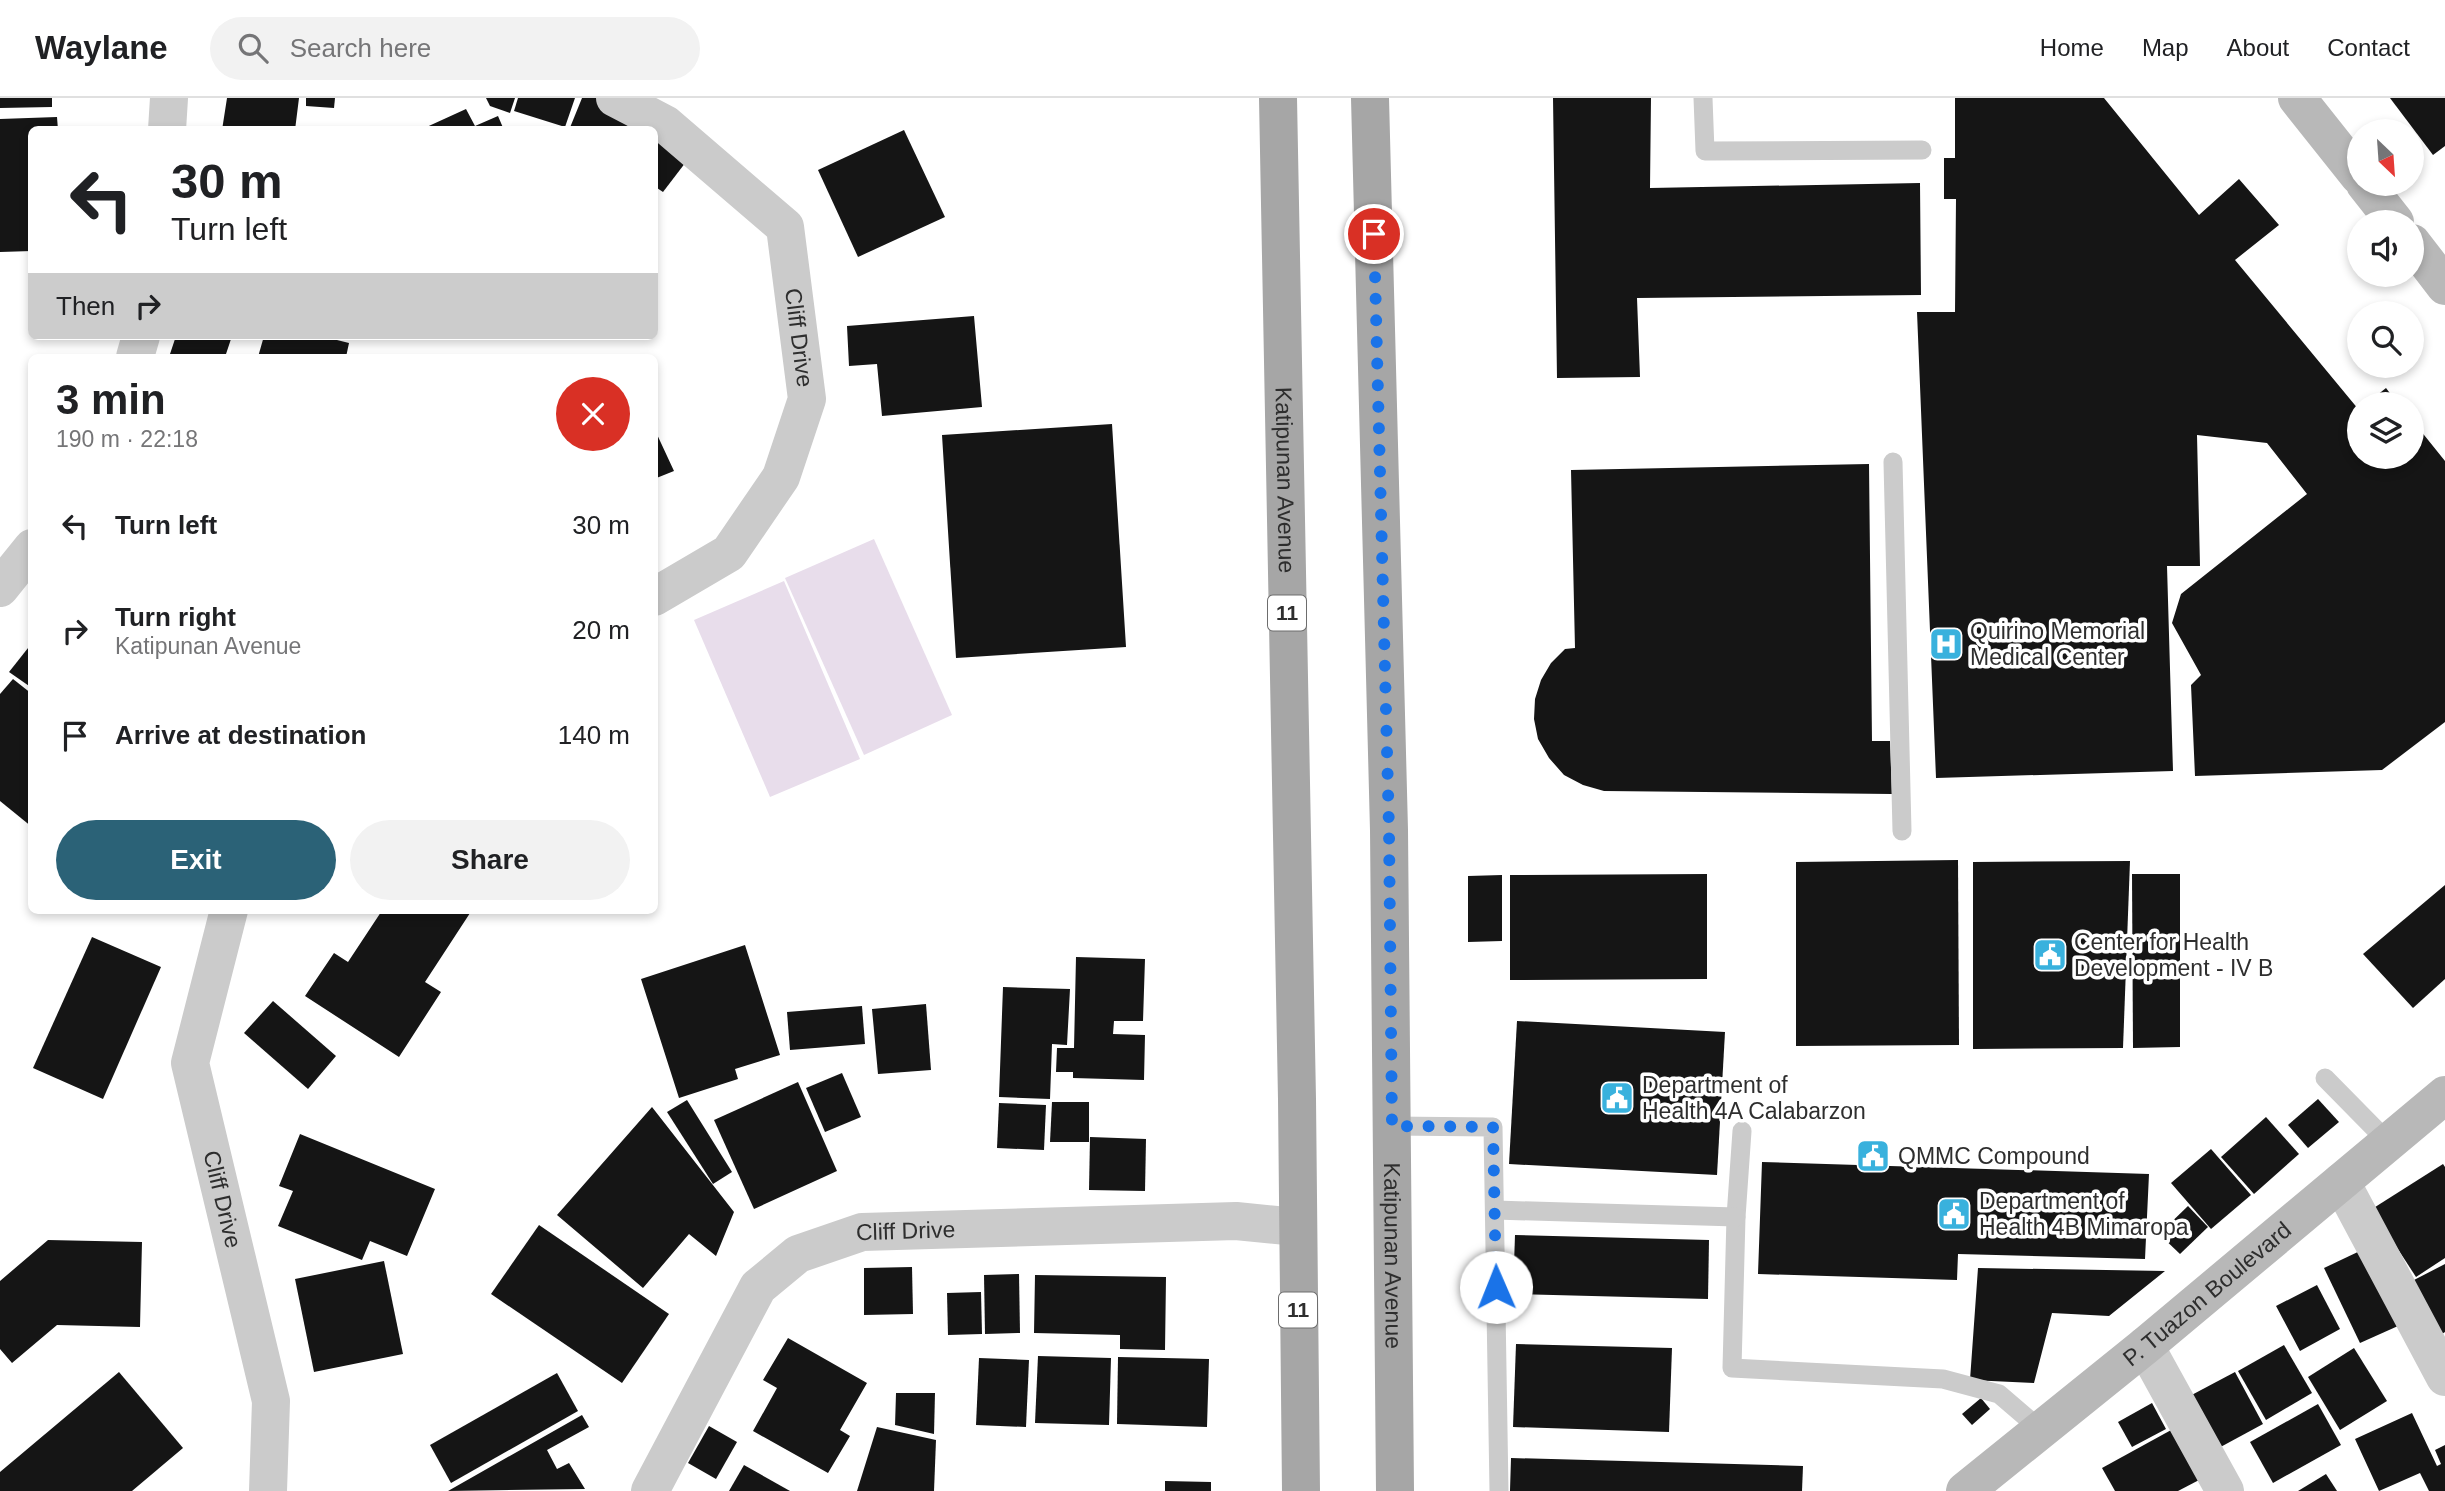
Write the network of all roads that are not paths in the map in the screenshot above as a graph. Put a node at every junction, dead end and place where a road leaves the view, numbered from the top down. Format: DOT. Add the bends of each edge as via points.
graph roads {
  1 [pos="169,98"];
  2 [pos="615,98"];
  3 [pos="1278,98"];
  4 [pos="1370,98"];
  5 [pos="1703,98"];
  6 [pos="2297,98"];
  7 [pos="167,126"];
  8 [pos="1922,150"];
  9 [pos="2347,161"];
  10 [pos="2374,196"];
  11 [pos="2386,210"];
  12 [pos="2424,259"];
  13 [pos="2445,286"];
  14 [pos="1893,462"];
  15 [pos="28,553"];
  16 [pos="0,588"];
  17 [pos="658,595"];
  18 [pos="1902,831"];
  19 [pos="228,914"];
  20 [pos="2325,1078"];
  21 [pos="2445,1095"];
  22 [pos="1392,1126"];
  23 [pos="1742,1131"];
  24 [pos="2388,1142"];
  25 [pos="2341,1182"];
  26 [pos="1495,1210"];
  27 [pos="1736,1217"];
  28 [pos="1297,1227"];
  29 [pos="2144,1346"];
  30 [pos="2445,1377"];
  31 [pos="2041,1430"];
  32 [pos="268,1491"];
  33 [pos="650,1491"];
  34 [pos="1301,1491"];
  35 [pos="1395,1491"];
  36 [pos="1499,1491"];
  37 [pos="1965,1491"];
  38 [pos="2225,1491"];
  1 -- 7 [label="street"];
  2 -- 17 [label="street, Cliff Drive" via="665,124 785,227 807,399 781,477 729,553"];
  3 -- 28 [label="main road, Katipunan Avenue / 11"];
  4 -- 22 [label="main road, Katipunan Avenue"];
  5 -- 8 [label="lane" via="1705,151"];
  6 -- 9 [label="main road"];
  10 -- 11 [label="main road"];
  12 -- 13 [label="main road"];
  14 -- 18 [label="lane"];
  15 -- 16 [label="street"];
  19 -- 32 [label="street, Cliff Drive" via="190,1063 271,1401"];
  20 -- 24 [label="lane"];
  21 -- 24 [label="main road, P. Tuazon Boulevard"];
  22 -- 26 [label="lane" via="1493,1127"];
  22 -- 35 [label="main road, Katipunan Avenue"];
  23 -- 27 [label="lane"];
  24 -- 25 [label="main road, P. Tuazon Boulevard"];
  25 -- 29 [label="main road, P. Tuazon Boulevard"];
  25 -- 30 [label="street"];
  26 -- 27 [label="lane"];
  26 -- 36 [label="lane"];
  27 -- 31 [label="lane" via="1732,1368 1943,1379 1999,1394"];
  28 -- 33 [label="street, Cliff Drive" via="1236,1221 862,1232 798,1254 758,1287"];
  28 -- 34 [label="main road, Katipunan Avenue / 11"];
  29 -- 31 [label="main road, P. Tuazon Boulevard"];
  29 -- 38 [label="street"];
  31 -- 37 [label="main road, P. Tuazon Boulevard"];
}
